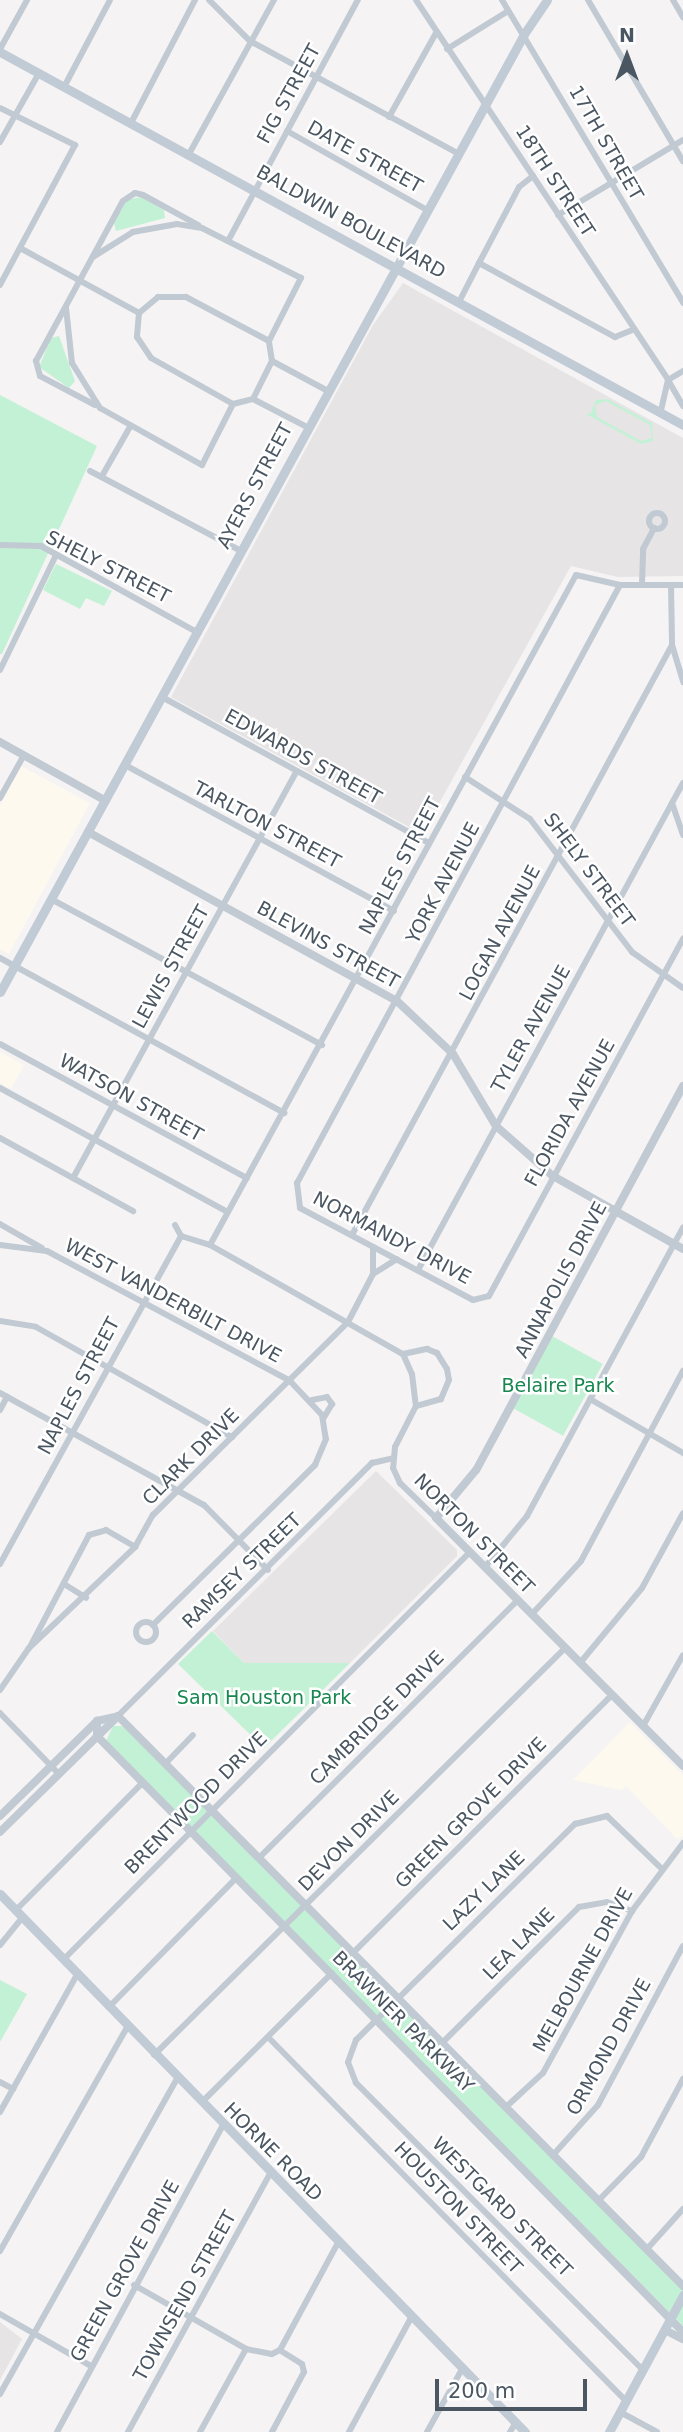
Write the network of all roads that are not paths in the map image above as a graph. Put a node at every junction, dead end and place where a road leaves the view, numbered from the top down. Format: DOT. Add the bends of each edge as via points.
graph roads {
  1 [pos="27,0"];
  2 [pos="110,0"];
  3 [pos="195,0"];
  4 [pos="209,0"];
  5 [pos="274,0"];
  6 [pos="358,0"];
  7 [pos="416,0"];
  8 [pos="502,0"];
  9 [pos="547,0"];
  10 [pos="588,0"];
  11 [pos="673,0"];
  12 [pos="508,11"];
  13 [pos="683,17"];
  14 [pos="436,33"];
  15 [pos="523,34"];
  16 [pos="250,41"];
  17 [pos="447,49"];
  18 [pos="0,51"];
  19 [pos="39,73"];
  20 [pos="317,76"];
  21 [pos="64,87"];
  22 [pos="486,104"];
  23 [pos="0,108"];
  24 [pos="15,115"];
  25 [pos="389,117"];
  26 [pos="131,123"];
  27 [pos="287,131"];
  28 [pos="683,140"];
  29 [pos="0,142"];
  30 [pos="674,145"];
  31 [pos="188,154"];
  32 [pos="459,154"];
  33 [pos="683,161"];
  34 [pos="533,176"];
  35 [pos="610,183"];
  36 [pos="254,189"];
  37 [pos="427,210"];
  38 [pos="558,215"];
  39 [pos="202,228"];
  40 [pos="228,241"];
  41 [pos="20,248"];
  42 [pos="93,257"];
  43 [pos="479,263"];
  44 [pos="397,267"];
  45 [pos="79,281"];
  46 [pos="0,285"];
  47 [pos="458,302"];
  48 [pos="683,303"];
  49 [pos="66,308"];
  50 [pos="139,313"];
  51 [pos="632,330"];
  52 [pos="269,341"];
  53 [pos="272,361"];
  54 [pos="683,371"];
  55 [pos="668,380"];
  56 [pos="328,391"];
  57 [pos="253,399"];
  58 [pos="233,404"];
  59 [pos="683,405"];
  60 [pos="100,408"];
  61 [pos="661,411"];
  62 [pos="683,425"];
  63 [pos="130,427"];
  64 [pos="307,427"];
  65 [pos="90,471"];
  66 [pos="102,477"];
  67 [pos="654,528"];
  68 [pos="0,545"];
  69 [pos="241,551"];
  70 [pos="56,555"];
  71 [pos="642,583"];
  72 [pos="620,585"];
  73 [pos="671,585"];
  74 [pos="683,585"];
  75 [pos="197,632"];
  76 [pos="672,645"];
  77 [pos="0,670"];
  78 [pos="683,682"];
  79 [pos="162,697"];
  80 [pos="0,742"];
  81 [pos="24,755"];
  82 [pos="125,765"];
  83 [pos="296,772"];
  84 [pos="465,777"];
  85 [pos="683,783"];
  86 [pos="0,799"];
  87 [pos="505,799"];
  88 [pos="106,801"];
  89 [pos="672,803"];
  90 [pos="88,832"];
  91 [pos="683,835"];
  92 [pos="259,839"];
  93 [pos="429,843"];
  94 [pos="561,854"];
  95 [pos="51,899"];
  96 [pos="222,905"];
  97 [pos="394,911"];
  98 [pos="608,922"];
  99 [pos="683,938"];
  100 [pos="0,958"];
  101 [pos="14,966"];
  102 [pos="187,974"];
  103 [pos="663,977"];
  104 [pos="358,978"];
  105 [pos="683,988"];
  106 [pos="0,992"];
  107 [pos="397,1001"];
  108 [pos="149,1039"];
  109 [pos="0,1044"];
  110 [pos="322,1045"];
  111 [pos="453,1054"];
  112 [pos="683,1086"];
  113 [pos="0,1088"];
  114 [pos="114,1107"];
  115 [pos="284,1113"];
  116 [pos="496,1126"];
  117 [pos="0,1138"];
  118 [pos="95,1140"];
  119 [pos="553,1176"];
  120 [pos="73,1178"];
  121 [pos="247,1178"];
  122 [pos="294,1196"];
  123 [pos="133,1211"];
  124 [pos="227,1212"];
  125 [pos="615,1212"];
  126 [pos="0,1224"];
  127 [pos="175,1225"];
  128 [pos="683,1227"];
  129 [pos="353,1233"];
  130 [pos="180,1236"];
  131 [pos="674,1244"];
  132 [pos="0,1245"];
  133 [pos="210,1245"];
  134 [pos="373,1247"];
  135 [pos="683,1249"];
  136 [pos="47,1251"];
  137 [pos="397,1259"];
  138 [pos="418,1270"];
  139 [pos="373,1274"];
  140 [pos="480,1299"];
  141 [pos="142,1303"];
  142 [pos="0,1321"];
  143 [pos="348,1322"];
  144 [pos="403,1354"];
  145 [pos="106,1367"];
  146 [pos="683,1371"];
  147 [pos="290,1381"];
  148 [pos="3,1395"];
  149 [pos="590,1399"];
  150 [pos="312,1400"];
  151 [pos="416,1406"];
  152 [pos="0,1410"];
  153 [pos="324,1419"];
  154 [pos="72,1432"];
  155 [pos="649,1435"];
  156 [pos="232,1437"];
  157 [pos="683,1454"];
  158 [pos="393,1458"];
  159 [pos="178,1489"];
  160 [pos="683,1513"];
  161 [pos="436,1518"];
  162 [pos="239,1540"];
  163 [pos="135,1547"];
  164 [pos="470,1552"];
  165 [pos="0,1564"];
  166 [pos="485,1567"];
  167 [pos="268,1570"];
  168 [pos="64,1584"];
  169 [pos="86,1598"];
  170 [pos="518,1600"];
  171 [pos="532,1614"];
  172 [pos="153,1625"];
  173 [pos="29,1648"];
  174 [pos="565,1648"];
  175 [pos="683,1655"];
  176 [pos="580,1663"];
  177 [pos="0,1690"];
  178 [pos="612,1695"];
  179 [pos="0,1713"];
  180 [pos="118,1716"];
  181 [pos="97,1721"];
  182 [pos="643,1726"];
  183 [pos="193,1735"];
  184 [pos="97,1736"];
  185 [pos="165,1764"];
  186 [pos="683,1765"];
  187 [pos="51,1766"];
  188 [pos="59,1774"];
  189 [pos="143,1782"];
  190 [pos="211,1810"];
  191 [pos="0,1816"];
  192 [pos="191,1830"];
  193 [pos="0,1832"];
  194 [pos="683,1843"];
  195 [pos="258,1858"];
  196 [pos="660,1867"];
  197 [pos="237,1877"];
  198 [pos="0,1894"];
  199 [pos="306,1905"];
  200 [pos="632,1911"];
  201 [pos="19,1913"];
  202 [pos="286,1926"];
  203 [pos="0,1945"];
  204 [pos="683,1946"];
  205 [pos="353,1953"];
  206 [pos="64,1959"];
  207 [pos="332,1973"];
  208 [pos="77,1975"];
  209 [pos="397,1998"];
  210 [pos="109,2007"];
  211 [pos="378,2019"];
  212 [pos="127,2027"];
  213 [pos="269,2038"];
  214 [pos="442,2043"];
  215 [pos="154,2055"];
  216 [pos="348,2062"];
  217 [pos="177,2079"];
  218 [pos="683,2079"];
  219 [pos="0,2082"];
  220 [pos="13,2089"];
  221 [pos="201,2103"];
  222 [pos="506,2107"];
  223 [pos="0,2112"];
  224 [pos="222,2127"];
  225 [pos="553,2155"];
  226 [pos="270,2175"];
  227 [pos="598,2201"];
  228 [pos="683,2209"];
  229 [pos="339,2241"];
  230 [pos="646,2249"];
  231 [pos="0,2252"];
  232 [pos="134,2286"];
  233 [pos="683,2286"];
  234 [pos="683,2295"];
  235 [pos="0,2314"];
  236 [pos="672,2316"];
  237 [pos="191,2317"];
  238 [pos="411,2318"];
  239 [pos="665,2330"];
  240 [pos="683,2332"];
  241 [pos="32,2335"];
  242 [pos="683,2339"];
  243 [pos="246,2349"];
  244 [pos="280,2350"];
  245 [pos="91,2366"];
  246 [pos="461,2369"];
  247 [pos="643,2370"];
  248 [pos="0,2394"];
  249 [pos="626,2401"];
  250 [pos="620,2412"];
  251 [pos="516,2422"];
  252 [pos="57,2432"];
  253 [pos="128,2432"];
  254 [pos="200,2432"];
  255 [pos="272,2432"];
  256 [pos="349,2432"];
  257 [pos="427,2432"];
  258 [pos="510,2432"];
  259 [pos="526,2432"];
  260 [pos="609,2432"];
  261 [pos="657,2432"];
  1 -- 18 [label="street"];
  2 -- 21 [label="street"];
  3 -- 26 [label="street"];
  4 -- 16 [label="street"];
  5 -- 16 [label="street"];
  6 -- 20 [label="street, FIG STREET"];
  7 -- 14 [label="street, 18TH STREET"];
  8 -- 12 [label="street, 17TH STREET"];
  9 -- 15 [label="main road, AYERS STREET"];
  10 -- 30 [label="street"];
  11 -- 13 [label="street"];
  12 -- 15 [label="street, 17TH STREET"];
  12 -- 17 [label="street"];
  14 -- 17 [label="street, 18TH STREET"];
  14 -- 25 [label="street"];
  15 -- 22 [label="main road, AYERS STREET"];
  15 -- 35 [label="street, 17TH STREET"];
  16 -- 20 [label="street"];
  16 -- 31 [label="street"];
  17 -- 22 [label="street, 18TH STREET"];
  18 -- 19 [label="main road, BALDWIN BOULEVARD"];
  19 -- 21 [label="main road, BALDWIN BOULEVARD"];
  19 -- 24 [label="street"];
  20 -- 25 [label="street"];
  20 -- 27 [label="street, FIG STREET"];
  21 -- 26 [label="main road, BALDWIN BOULEVARD"];
  22 -- 32 [label="main road, AYERS STREET"];
  22 -- 34 [label="street, 18TH STREET"];
  23 -- 24 [label="street"];
  24 -- 29 [label="street"];
  24 -- 41 [label="street" via="75,145"];
  25 -- 32 [label="street"];
  26 -- 31 [label="main road, BALDWIN BOULEVARD"];
  27 -- 36 [label="street, FIG STREET"];
  27 -- 37 [label="street, DATE STREET"];
  28 -- 30 [label="street"];
  30 -- 33 [label="street"];
  30 -- 35 [label="street"];
  31 -- 36 [label="main road, BALDWIN BOULEVARD"];
  32 -- 37 [label="main road, AYERS STREET"];
  34 -- 38 [label="street, 18TH STREET"];
  34 -- 43 [label="street" via="519,187"];
  35 -- 38 [label="street"];
  35 -- 48 [label="street, 17TH STREET"];
  36 -- 40 [label="street, FIG STREET"];
  36 -- 44 [label="main road, BALDWIN BOULEVARD"];
  37 -- 44 [label="main road, AYERS STREET"];
  38 -- 51 [label="street, 18TH STREET"];
  39 -- 40 [label="street"];
  39 -- 42 [label="street" via="177,224 133,232"];
  39 -- 42 [label="street" via="135,193 123,201"];
  40 -- 52 [label="street" via="300,278"];
  41 -- 45 [label="street"];
  41 -- 46 [label="street"];
  42 -- 45 [label="street"];
  43 -- 47 [label="street"];
  43 -- 51 [label="street" via="615,337"];
  44 -- 47 [label="main road, BALDWIN BOULEVARD"];
  44 -- 56 [label="main road, AYERS STREET"];
  45 -- 49 [label="street"];
  45 -- 50 [label="street"];
  47 -- 61 [label="main road, BALDWIN BOULEVARD"];
  49 -- 60 [label="street" via="72,363"];
  49 -- 60 [label="street" via="37,369 40,376"];
  50 -- 52 [label="street" via="158,297 186,298"];
  50 -- 58 [label="street" via="137,337 151,358"];
  51 -- 55 [label="street, 18TH STREET"];
  52 -- 53 [label="street"];
  53 -- 56 [label="street"];
  53 -- 57 [label="street"];
  54 -- 55 [label="street"];
  55 -- 59 [label="street, 18TH STREET"];
  55 -- 61 [label="street"];
  56 -- 64 [label="main road, AYERS STREET"];
  57 -- 58 [label="street"];
  57 -- 64 [label="street"];
  58 -- 63 [label="street" via="202,465"];
  60 -- 63 [label="street"];
  61 -- 62 [label="main road, BALDWIN BOULEVARD"];
  63 -- 66 [label="street"];
  64 -- 69 [label="main road, AYERS STREET"];
  65 -- 66 [label="street"];
  66 -- 69 [label="street"];
  67 -- 71 [label="street" via="643,549"];
  68 -- 70 [label="street, SHELY STREET" via="41,546"];
  69 -- 75 [label="main road, AYERS STREET"];
  70 -- 75 [label="street, SHELY STREET"];
  70 -- 77 [label="street"];
  71 -- 72 [label="street"];
  71 -- 73 [label="street"];
  72 -- 84 [label="street, NAPLES STREET" via="576,575"];
  72 -- 87 [label="street, YORK AVENUE"];
  73 -- 74 [label="street"];
  73 -- 76 [label="street"];
  75 -- 79 [label="main road, AYERS STREET"];
  76 -- 78 [label="street"];
  76 -- 94 [label="street, LOGAN AVENUE"];
  79 -- 82 [label="main road, AYERS STREET"];
  79 -- 83 [label="street, EDWARDS STREET"];
  80 -- 81 [label="street"];
  81 -- 86 [label="street"];
  81 -- 88 [label="street"];
  82 -- 88 [label="main road, AYERS STREET"];
  82 -- 92 [label="street, TARLTON STREET"];
  83 -- 92 [label="street, LEWIS STREET"];
  83 -- 93 [label="street, EDWARDS STREET"];
  84 -- 87 [label="street, SHELY STREET"];
  84 -- 93 [label="street, NAPLES STREET"];
  85 -- 89 [label="street"];
  87 -- 94 [label="street, SHELY STREET"];
  87 -- 107 [label="street, YORK AVENUE"];
  88 -- 90 [label="main road, AYERS STREET"];
  89 -- 91 [label="street"];
  89 -- 98 [label="street, TYLER AVENUE"];
  90 -- 95 [label="main road, AYERS STREET"];
  90 -- 96 [label="street, BLEVINS STREET"];
  92 -- 96 [label="street, LEWIS STREET"];
  92 -- 97 [label="street, TARLTON STREET"];
  93 -- 97 [label="street, NAPLES STREET"];
  94 -- 98 [label="street, SHELY STREET"];
  94 -- 111 [label="street, LOGAN AVENUE"];
  95 -- 101 [label="main road, AYERS STREET"];
  95 -- 102 [label="street"];
  96 -- 102 [label="street, LEWIS STREET"];
  96 -- 104 [label="street, BLEVINS STREET"];
  97 -- 104 [label="street, NAPLES STREET"];
  98 -- 103 [label="street, SHELY STREET"];
  98 -- 116 [label="street, TYLER AVENUE"];
  99 -- 103 [label="street, FLORIDA AVENUE"];
  100 -- 101 [label="street"];
  101 -- 106 [label="main road, AYERS STREET"];
  101 -- 108 [label="street"];
  102 -- 108 [label="street, LEWIS STREET"];
  102 -- 110 [label="street"];
  103 -- 105 [label="street, SHELY STREET"];
  103 -- 119 [label="street, FLORIDA AVENUE"];
  104 -- 107 [label="street, BLEVINS STREET"];
  104 -- 110 [label="street, NAPLES STREET"];
  107 -- 111 [label="street, BLEVINS STREET"];
  107 -- 122 [label="street, YORK AVENUE"];
  108 -- 114 [label="street, LEWIS STREET"];
  108 -- 115 [label="street"];
  109 -- 114 [label="street, WATSON STREET"];
  110 -- 115 [label="street, NAPLES STREET"];
  111 -- 116 [label="street, BLEVINS STREET"];
  111 -- 129 [label="street, LOGAN AVENUE"];
  112 -- 125 [label="street, ANNAPOLIS DRIVE"];
  113 -- 118 [label="street"];
  114 -- 118 [label="street, LEWIS STREET"];
  114 -- 121 [label="street, WATSON STREET"];
  115 -- 121 [label="street, NAPLES STREET"];
  116 -- 119 [label="street, BLEVINS STREET"];
  116 -- 138 [label="street, TYLER AVENUE"];
  117 -- 120 [label="street"];
  118 -- 120 [label="street, LEWIS STREET"];
  118 -- 124 [label="street"];
  119 -- 125 [label="street, BLEVINS STREET"];
  119 -- 140 [label="street, FLORIDA AVENUE" via="489,1296"];
  120 -- 123 [label="street"];
  121 -- 124 [label="street, NAPLES STREET"];
  122 -- 129 [label="street, NORMANDY DRIVE" via="300,1208"];
  124 -- 133 [label="street, NAPLES STREET"];
  125 -- 131 [label="street, BLEVINS STREET"];
  125 -- 161 [label="street, ANNAPOLIS DRIVE" via="476,1470"];
  126 -- 136 [label="street"];
  127 -- 130 [label="street"];
  128 -- 131 [label="street"];
  129 -- 134 [label="street, NORMANDY DRIVE"];
  130 -- 133 [label="street"];
  130 -- 141 [label="street, NAPLES STREET"];
  131 -- 135 [label="street, BLEVINS STREET"];
  131 -- 149 [label="street"];
  132 -- 136 [label="street, WEST VANDERBILT DRIVE"];
  133 -- 143 [label="street"];
  134 -- 137 [label="street, NORMANDY DRIVE"];
  134 -- 139 [label="street, CLARK DRIVE"];
  136 -- 141 [label="street, WEST VANDERBILT DRIVE"];
  137 -- 138 [label="street, NORMANDY DRIVE"];
  137 -- 139 [label="street"];
  138 -- 140 [label="street, NORMANDY DRIVE"];
  139 -- 143 [label="street, CLARK DRIVE"];
  141 -- 145 [label="street, NAPLES STREET"];
  141 -- 147 [label="street, WEST VANDERBILT DRIVE"];
  142 -- 145 [label="street" via="36,1327"];
  143 -- 144 [label="street"];
  143 -- 147 [label="street, CLARK DRIVE"];
  144 -- 151 [label="street" via="412,1374"];
  144 -- 151 [label="street" via="427,1349 437,1353 447,1369 441,1399"];
  145 -- 154 [label="street, NAPLES STREET"];
  145 -- 156 [label="street"];
  146 -- 155 [label="street"];
  147 -- 150 [label="street, WEST VANDERBILT DRIVE"];
  147 -- 156 [label="street, CLARK DRIVE"];
  148 -- 152 [label="street"];
  148 -- 154 [label="street"];
  149 -- 155 [label="street"];
  149 -- 166 [label="street" via="527,1516"];
  150 -- 153 [label="street"];
  150 -- 153 [label="street" via="327,1397 332,1404"];
  151 -- 158 [label="street"];
  153 -- 162 [label="street" via="326,1439 315,1465"];
  154 -- 159 [label="street"];
  154 -- 165 [label="street, NAPLES STREET"];
  155 -- 157 [label="street"];
  155 -- 171 [label="street" via="581,1560"];
  156 -- 159 [label="street, CLARK DRIVE"];
  158 -- 161 [label="street, NORTON STREET" via="400,1483"];
  158 -- 167 [label="street, RAMSEY STREET" via="372,1463"];
  159 -- 162 [label="street" via="204,1505"];
  159 -- 163 [label="street, CLARK DRIVE" via="153,1515"];
  160 -- 176 [label="street" via="642,1588"];
  161 -- 164 [label="street, NORTON STREET"];
  162 -- 167 [label="street"];
  162 -- 172 [label="street"];
  163 -- 168 [label="street" via="97,1529"];
  163 -- 169 [label="street, CLARK DRIVE"];
  164 -- 166 [label="street, NORTON STREET"];
  164 -- 190 [label="street, BRENTWOOD DRIVE"];
  166 -- 170 [label="street, NORTON STREET"];
  167 -- 180 [label="street, RAMSEY STREET"];
  168 -- 169 [label="street"];
  168 -- 173 [label="street"];
  169 -- 173 [label="street, CLARK DRIVE"];
  170 -- 171 [label="street, NORTON STREET"];
  170 -- 195 [label="street, CAMBRIDGE DRIVE"];
  171 -- 174 [label="street, NORTON STREET"];
  173 -- 177 [label="street, CLARK DRIVE"];
  174 -- 176 [label="street, NORTON STREET"];
  174 -- 199 [label="street, DEVON DRIVE"];
  175 -- 182 [label="street"];
  176 -- 178 [label="street, NORTON STREET"];
  178 -- 182 [label="street, NORTON STREET"];
  178 -- 205 [label="street, GREEN GROVE DRIVE"];
  179 -- 187 [label="street"];
  180 -- 181 [label="street"];
  180 -- 184 [label="street, RAMSEY STREET"];
  180 -- 185 [label="street, BRAWNER PARKWAY"];
  181 -- 184 [label="street"];
  181 -- 187 [label="street"];
  182 -- 186 [label="street, NORTON STREET"];
  183 -- 185 [label="street"];
  184 -- 188 [label="street, RAMSEY STREET"];
  184 -- 189 [label="street, BRAWNER PARKWAY"];
  185 -- 190 [label="street, BRAWNER PARKWAY"];
  187 -- 188 [label="street"];
  187 -- 191 [label="street"];
  188 -- 193 [label="street, RAMSEY STREET"];
  189 -- 192 [label="street, BRAWNER PARKWAY"];
  189 -- 201 [label="street"];
  190 -- 192 [label="street, BRENTWOOD DRIVE"];
  190 -- 195 [label="street, BRAWNER PARKWAY"];
  192 -- 197 [label="street, BRAWNER PARKWAY"];
  192 -- 206 [label="street, BRENTWOOD DRIVE"];
  194 -- 196 [label="street, MELBOURNE DRIVE"];
  195 -- 199 [label="street, BRAWNER PARKWAY"];
  196 -- 200 [label="street, MELBOURNE DRIVE"];
  196 -- 209 [label="street, LAZY LANE" via="616,1821 587,1817"];
  197 -- 202 [label="street, BRAWNER PARKWAY"];
  197 -- 210 [label="street"];
  198 -- 201 [label="main road, HORNE ROAD"];
  199 -- 202 [label="street, DEVON DRIVE"];
  199 -- 205 [label="street, BRAWNER PARKWAY"];
  200 -- 214 [label="street, LEA LANE" via="607,1902 579,1907"];
  200 -- 222 [label="street, MELBOURNE DRIVE" via="542,2073"];
  201 -- 203 [label="street"];
  201 -- 206 [label="main road, HORNE ROAD"];
  202 -- 207 [label="street, BRAWNER PARKWAY"];
  202 -- 215 [label="street, DEVON DRIVE"];
  204 -- 225 [label="street, ORMOND DRIVE" via="598,2105"];
  205 -- 209 [label="street, BRAWNER PARKWAY"];
  206 -- 208 [label="main road, HORNE ROAD"];
  207 -- 211 [label="street, BRAWNER PARKWAY"];
  207 -- 213 [label="street"];
  208 -- 210 [label="main road, HORNE ROAD"];
  208 -- 220 [label="street"];
  209 -- 211 [label="street, LAZY LANE"];
  209 -- 214 [label="street, BRAWNER PARKWAY"];
  210 -- 212 [label="main road, HORNE ROAD"];
  211 -- 216 [label="street, LAZY LANE" via="356,2040"];
  211 -- 236 [label="street, BRAWNER PARKWAY"];
  212 -- 215 [label="main road, HORNE ROAD"];
  212 -- 231 [label="street"];
  213 -- 221 [label="street"];
  213 -- 249 [label="street, HOUSTON STREET"];
  214 -- 222 [label="street, BRAWNER PARKWAY"];
  215 -- 217 [label="main road, HORNE ROAD"];
  216 -- 247 [label="street, WESTGARD STREET" via="356,2084"];
  217 -- 221 [label="main road, HORNE ROAD"];
  217 -- 241 [label="street"];
  218 -- 227 [label="street" via="641,2157"];
  219 -- 220 [label="street"];
  220 -- 223 [label="street"];
  221 -- 224 [label="main road, HORNE ROAD"];
  222 -- 225 [label="street, BRAWNER PARKWAY"];
  224 -- 226 [label="main road, HORNE ROAD"];
  224 -- 232 [label="street, GREEN GROVE DRIVE"];
  225 -- 227 [label="street, BRAWNER PARKWAY"];
  226 -- 229 [label="main road, HORNE ROAD"];
  226 -- 237 [label="street, TOWNSEND STREET"];
  227 -- 230 [label="street, BRAWNER PARKWAY"];
  228 -- 230 [label="street"];
  229 -- 238 [label="main road, HORNE ROAD"];
  229 -- 244 [label="street"];
  230 -- 233 [label="street, BRAWNER PARKWAY"];
  232 -- 237 [label="street"];
  232 -- 245 [label="street, GREEN GROVE DRIVE"];
  234 -- 236 [label="main road"];
  235 -- 241 [label="street"];
  236 -- 239 [label="main road"];
  236 -- 240 [label="street, BRAWNER PARKWAY"];
  237 -- 243 [label="street"];
  237 -- 253 [label="street, TOWNSEND STREET"];
  238 -- 246 [label="main road, HORNE ROAD"];
  238 -- 256 [label="street"];
  239 -- 242 [label="street"];
  239 -- 247 [label="main road"];
  241 -- 245 [label="street"];
  241 -- 248 [label="street"];
  243 -- 244 [label="street" via="265,2355"];
  243 -- 254 [label="street"];
  244 -- 255 [label="street" via="302,2364 304,2372"];
  245 -- 252 [label="street, GREEN GROVE DRIVE"];
  246 -- 251 [label="main road, HORNE ROAD"];
  246 -- 257 [label="street"];
  247 -- 249 [label="main road"];
  249 -- 250 [label="main road"];
  250 -- 260 [label="main road"];
  250 -- 261 [label="street"];
  251 -- 258 [label="street"];
  251 -- 259 [label="main road, HORNE ROAD"];
}
